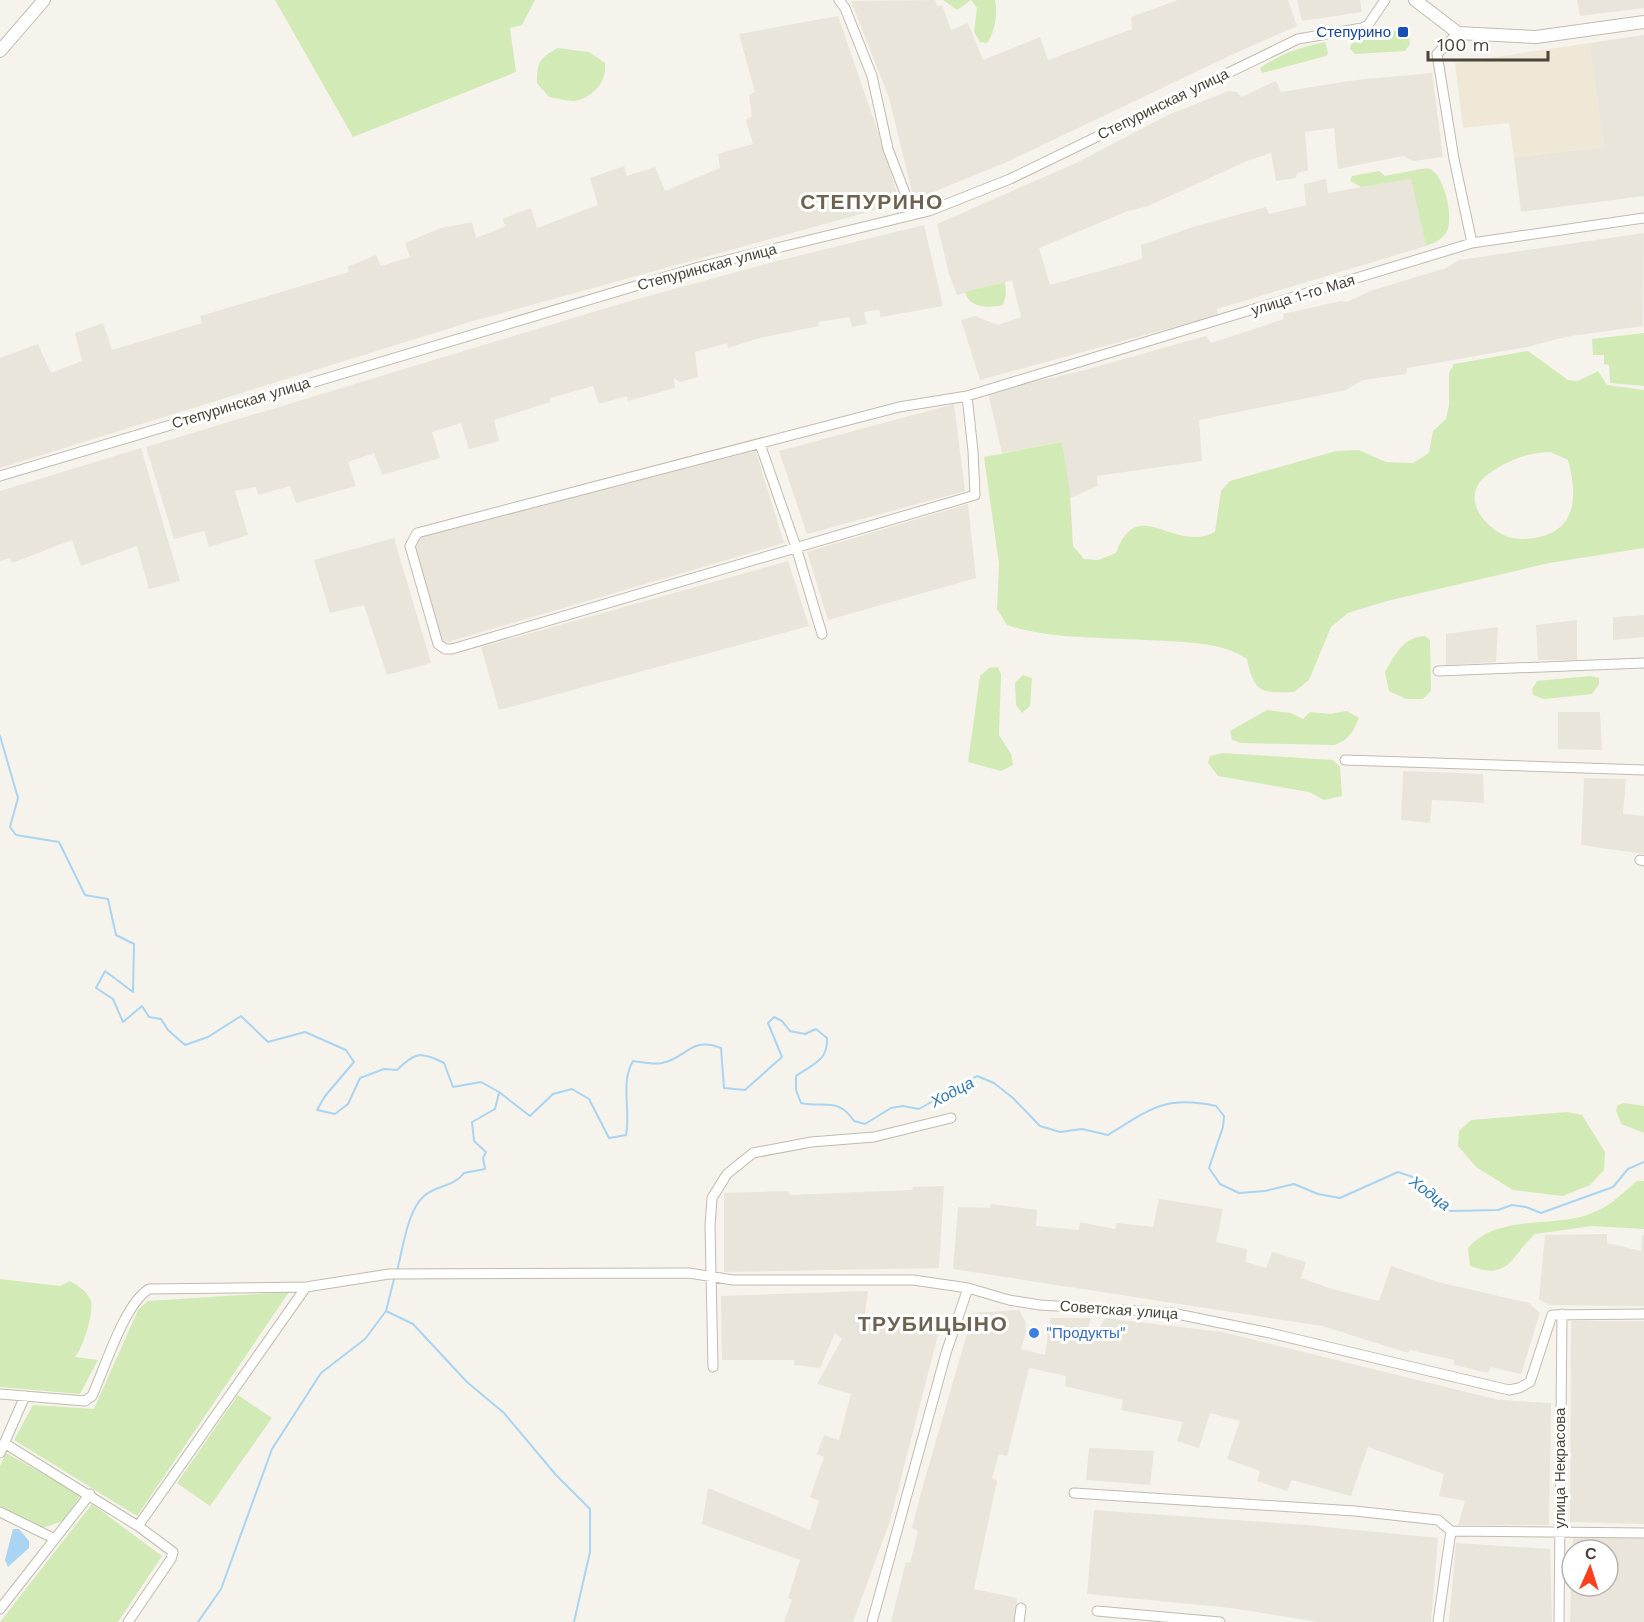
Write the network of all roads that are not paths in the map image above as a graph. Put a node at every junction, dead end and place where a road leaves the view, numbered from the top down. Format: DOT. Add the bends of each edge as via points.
graph roads {
  1 [pos="44,0"];
  2 [pos="839,0"];
  3 [pos="1385,0"];
  4 [pos="1415,0"];
  5 [pos="1644,22"];
  6 [pos="1458,33"];
  7 [pos="0,51"];
  8 [pos="913,214"];
  9 [pos="1644,218"];
  10 [pos="1472,243"];
  11 [pos="967,396"];
  12 [pos="760,444"];
  13 [pos="0,476"];
  14 [pos="796,548"];
  15 [pos="822,634"];
  16 [pos="1644,663"];
  17 [pos="1438,671"];
  18 [pos="1345,760"];
  19 [pos="1644,770"];
  20 [pos="951,1118"];
  21 [pos="711,1277"];
  22 [pos="306,1287"];
  23 [pos="968,1288"];
  24 [pos="1562,1314"];
  25 [pos="1644,1314"];
  26 [pos="713,1367"];
  27 [pos="0,1394"];
  28 [pos="25,1396"];
  29 [pos="4,1443"];
  30 [pos="0,1453"];
  31 [pos="1074,1493"];
  32 [pos="90,1494"];
  33 [pos="0,1512"];
  34 [pos="138,1526"];
  35 [pos="1451,1531"];
  36 [pos="1644,1533"];
  37 [pos="1560,1534"];
  38 [pos="55,1539"];
  39 [pos="1021,1608"];
  40 [pos="0,1609"];
  41 [pos="1097,1611"];
  42 [pos="128,1622"];
  43 [pos="872,1622"];
  44 [pos="1019,1622"];
  45 [pos="1220,1622"];
  46 [pos="1438,1622"];
  47 [pos="1559,1622"];
  1 -- 7 [label="street"];
  2 -- 8 [label="street" via="872,76 888,150"];
  3 -- 8 [label="street, Степуринская улица" via="1362,28 1298,39 1010,179"];
  4 -- 6 [label="street"];
  5 -- 6 [label="street" via="1536,37"];
  6 -- 10 [label="street" via="1437,54"];
  8 -- 13 [label="street, Степуринская улица" via="699,267"];
  9 -- 10 [label="street, улица 1-го Мая"];
  10 -- 11 [label="street, улица 1-го Мая"];
  11 -- 12 [label="street, улица 1-го Мая" via="899,407"];
  11 -- 14 [label="street" via="975,495"];
  12 -- 14 [label="street"];
  12 -- 14 [label="street, улица 1-го Мая" via="516,505 414,535 410,546 438,644 452,649"];
  14 -- 15 [label="street"];
  16 -- 17 [label="street"];
  18 -- 19 [label="street"];
  20 -- 21 [label="street" via="874,1137 811,1142 753,1153 727,1174 712,1198"];
  21 -- 22 [label="street" via="689,1273 389,1274"];
  21 -- 23 [label="street" via="913,1280"];
  21 -- 26 [label="street"];
  22 -- 28 [label="street" via="149,1289 138,1295 92,1396 85,1401"];
  22 -- 34 [label="street"];
  23 -- 24 [label="street, Советская улица" via="1040,1305 1172,1313 1509,1390 1530,1382 1552,1316"];
  23 -- 43 [label="street" via="946,1353"];
  24 -- 25 [label="street"];
  24 -- 37 [label="street, улица Некрасова"];
  27 -- 28 [label="street"];
  28 -- 29 [label="street"];
  29 -- 30 [label="street"];
  29 -- 32 [label="street"];
  31 -- 35 [label="street" via="1356,1511 1438,1520"];
  32 -- 34 [label="street"];
  32 -- 38 [label="street"];
  33 -- 38 [label="street"];
  34 -- 42 [label="street" via="173,1552"];
  35 -- 37 [label="street"];
  35 -- 46 [label="street"];
  36 -- 37 [label="street"];
  37 -- 47 [label="street, улица Некрасова"];
  38 -- 40 [label="street"];
  39 -- 44 [label="street"];
  41 -- 45 [label="street"];
}
